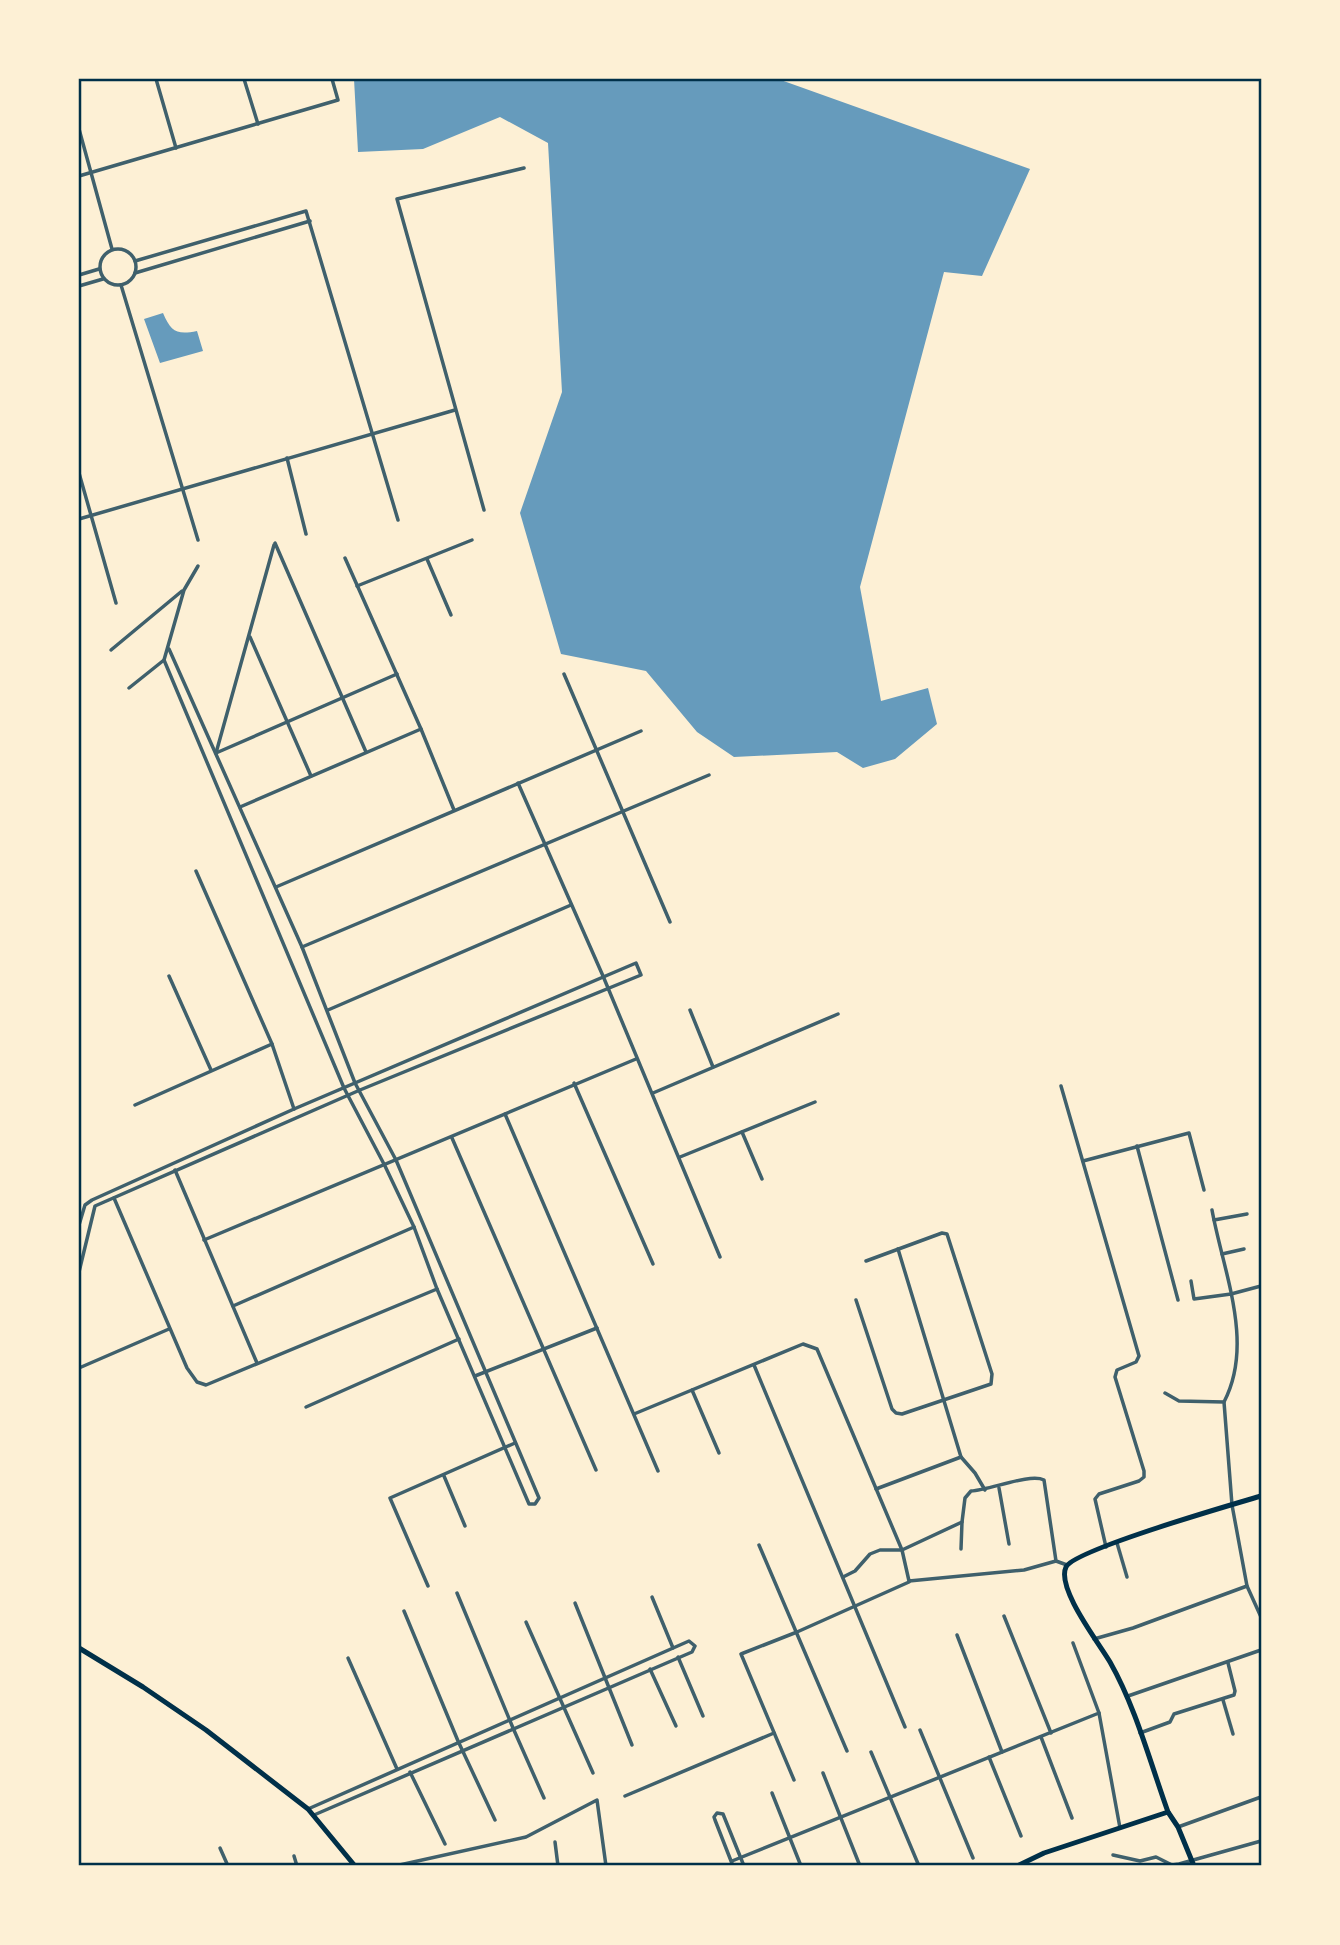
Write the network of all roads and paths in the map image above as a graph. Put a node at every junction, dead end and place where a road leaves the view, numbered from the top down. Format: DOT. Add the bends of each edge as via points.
graph roads {
  1 [pos="156,79"];
  2 [pos="244,79"];
  3 [pos="332,79"];
  4 [pos="258,124"];
  5 [pos="79,129"];
  6 [pos="176,148"];
  7 [pos="524,168"];
  8 [pos="90,173"];
  9 [pos="79,176"];
  10 [pos="310,221"];
  11 [pos="112,249"];
  12 [pos="135,261"];
  13 [pos="99,269"];
  14 [pos="135,273"];
  15 [pos="79,275"];
  16 [pos="103,279"];
  17 [pos="121,285"];
  18 [pos="79,286"];
  19 [pos="455,410"];
  20 [pos="372,434"];
  21 [pos="287,458"];
  22 [pos="79,473"];
  23 [pos="183,489"];
  24 [pos="484,510"];
  25 [pos="91,515"];
  26 [pos="79,519"];
  27 [pos="398,520"];
  28 [pos="306,534"];
  29 [pos="198,540"];
  30 [pos="472,540"];
  31 [pos="345,558"];
  32 [pos="427,559"];
  33 [pos="198,566"];
  34 [pos="357,586"];
  35 [pos="184,590"];
  36 [pos="116,603"];
  37 [pos="451,615"];
  38 [pos="249,635"];
  39 [pos="169,649"];
  40 [pos="111,650"];
  41 [pos="164,660"];
  42 [pos="397,674"];
  43 [pos="564,674"];
  44 [pos="129,688"];
  45 [pos="342,698"];
  46 [pos="287,722"];
  47 [pos="421,729"];
  48 [pos="640,731"];
  49 [pos="596,750"];
  50 [pos="366,752"];
  51 [pos="216,753"];
  52 [pos="709,775"];
  53 [pos="311,776"];
  54 [pos="518,783"];
  55 [pos="240,807"];
  56 [pos="454,810"];
  57 [pos="623,811"];
  58 [pos="544,844"];
  59 [pos="196,871"];
  60 [pos="276,887"];
  61 [pos="572,905"];
  62 [pos="670,922"];
  63 [pos="302,947"];
  64 [pos="169,976"];
  65 [pos="604,976"];
  66 [pos="608,988"];
  67 [pos="328,1010"];
  68 [pos="690,1010"];
  69 [pos="838,1014"];
  70 [pos="272,1044"];
  71 [pos="636,1059"];
  72 [pos="713,1067"];
  73 [pos="211,1070"];
  74 [pos="355,1083"];
  75 [pos="574,1083"];
  76 [pos="1061,1086"];
  77 [pos="344,1088"];
  78 [pos="360,1090"];
  79 [pos="653,1093"];
  80 [pos="348,1096"];
  81 [pos="815,1102"];
  82 [pos="135,1105"];
  83 [pos="294,1109"];
  84 [pos="505,1114"];
  85 [pos="742,1132"];
  86 [pos="451,1137"];
  87 [pos="1137,1146"];
  88 [pos="680,1157"];
  89 [pos="396,1160"];
  90 [pos="1083,1161"];
  91 [pos="385,1166"];
  92 [pos="175,1170"];
  93 [pos="762,1179"];
  94 [pos="1204,1190"];
  95 [pos="114,1198"];
  96 [pos="1212,1210"];
  97 [pos="1247,1214"];
  98 [pos="1214,1220"];
  99 [pos="79,1225"];
  100 [pos="414,1227"];
  101 [pos="204,1240"];
  102 [pos="898,1249"];
  103 [pos="1244,1249"];
  104 [pos="1223,1254"];
  105 [pos="720,1257"];
  106 [pos="866,1261"];
  107 [pos="653,1264"];
  108 [pos="79,1272"];
  109 [pos="1191,1281"];
  110 [pos="1261,1286"];
  111 [pos="437,1289"];
  112 [pos="1231,1294"];
  113 [pos="856,1300"];
  114 [pos="1178,1300"];
  115 [pos="233,1306"];
  116 [pos="597,1328"];
  117 [pos="169,1329"];
  118 [pos="458,1339"];
  119 [pos="542,1349"];
  120 [pos="257,1363"];
  121 [pos="754,1365"];
  122 [pos="79,1368"];
  123 [pos="484,1372"];
  124 [pos="474,1376"];
  125 [pos="692,1390"];
  126 [pos="1165,1394"];
  127 [pos="945,1400"];
  128 [pos="1224,1402"];
  129 [pos="306,1407"];
  130 [pos="634,1414"];
  131 [pos="515,1443"];
  132 [pos="506,1447"];
  133 [pos="719,1453"];
  134 [pos="961,1457"];
  135 [pos="596,1470"];
  136 [pos="658,1471"];
  137 [pos="444,1476"];
  138 [pos="999,1487"];
  139 [pos="876,1489"];
  140 [pos="985,1490"];
  141 [pos="1261,1496"];
  142 [pos="1232,1505"];
  143 [pos="962,1522"];
  144 [pos="465,1527"];
  145 [pos="1117,1543"];
  146 [pos="1009,1544"];
  147 [pos="760,1545"];
  148 [pos="1106,1547"];
  149 [pos="961,1549"];
  150 [pos="902,1550"];
  151 [pos="1056,1561"];
  152 [pos="1067,1565"];
  153 [pos="842,1577"];
  154 [pos="1127,1577"];
  155 [pos="909,1581"];
  156 [pos="428,1586"];
  157 [pos="1247,1586"];
  158 [pos="457,1593"];
  159 [pos="652,1597"];
  160 [pos="575,1603"];
  161 [pos="854,1604"];
  162 [pos="404,1611"];
  163 [pos="1004,1616"];
  164 [pos="1261,1617"];
  165 [pos="526,1622"];
  166 [pos="797,1632"];
  167 [pos="957,1635"];
  168 [pos="1094,1639"];
  169 [pos="1073,1643"];
  170 [pos="79,1648"];
  171 [pos="673,1648"];
  172 [pos="1261,1650"];
  173 [pos="678,1657"];
  174 [pos="348,1658"];
  175 [pos="1228,1662"];
  176 [pos="650,1669"];
  177 [pos="605,1678"];
  178 [pos="608,1688"];
  179 [pos="1126,1697"];
  180 [pos="558,1698"];
  181 [pos="1223,1700"];
  182 [pos="563,1706"];
  183 [pos="1099,1713"];
  184 [pos="703,1716"];
  185 [pos="509,1719"];
  186 [pos="676,1726"];
  187 [pos="905,1727"];
  188 [pos="513,1728"];
  189 [pos="920,1730"];
  190 [pos="774,1733"];
  191 [pos="1051,1733"];
  192 [pos="1140,1733"];
  193 [pos="1233,1734"];
  194 [pos="1041,1737"];
  195 [pos="458,1741"];
  196 [pos="632,1745"];
  197 [pos="463,1750"];
  198 [pos="847,1751"];
  199 [pos="871,1752"];
  200 [pos="1002,1752"];
  201 [pos="989,1757"];
  202 [pos="397,1769"];
  203 [pos="410,1772"];
  204 [pos="593,1773"];
  205 [pos="823,1773"];
  206 [pos="939,1777"];
  207 [pos="794,1780"];
  208 [pos="772,1793"];
  209 [pos="625,1796"];
  210 [pos="888,1797"];
  211 [pos="1261,1797"];
  212 [pos="544,1798"];
  213 [pos="308,1809"];
  214 [pos="1168,1812"];
  215 [pos="314,1815"];
  216 [pos="840,1817"];
  217 [pos="1072,1818"];
  218 [pos="495,1820"];
  219 [pos="1178,1827"];
  220 [pos="1120,1828"];
  221 [pos="1021,1836"];
  222 [pos="789,1838"];
  223 [pos="1261,1841"];
  224 [pos="555,1842"];
  225 [pos="445,1844"];
  226 [pos="220,1848"];
  227 [pos="294,1856"];
  228 [pos="1113,1856"];
  229 [pos="740,1857"];
  230 [pos="973,1858"];
  231 [pos="1194,1863"];
  232 [pos="732,1864"];
  233 [pos="228,1866"];
  234 [pos="297,1866"];
  235 [pos="355,1866"];
  236 [pos="395,1866"];
  237 [pos="558,1866"];
  238 [pos="606,1866"];
  239 [pos="744,1866"];
  240 [pos="801,1866"];
  241 [pos="860,1866"];
  242 [pos="919,1866"];
  243 [pos="1017,1866"];
  1 -- 6 [label="street"];
  2 -- 4 [label="street"];
  3 -- 4 [label="street" via="338,100"];
  4 -- 6 [label="street"];
  5 -- 8 [label="street"];
  6 -- 8 [label="street"];
  7 -- 19 [label="street" via="397,199"];
  8 -- 9 [label="street"];
  8 -- 11 [label="street"];
  10 -- 12 [label="street" via="306,211"];
  10 -- 14 [label="street"];
  10 -- 20 [label="street"];
  11 -- 12 [label="street" via="126,250"];
  11 -- 13 [label="street" via="100,260"];
  12 -- 14 [label="street"];
  13 -- 15 [label="street"];
  13 -- 16 [label="street"];
  14 -- 17 [label="street"];
  16 -- 17 [label="street"];
  16 -- 18 [label="street"];
  17 -- 23 [label="street"];
  19 -- 20 [label="street"];
  19 -- 24 [label="street"];
  20 -- 21 [label="street"];
  20 -- 27 [label="street"];
  21 -- 23 [label="street"];
  21 -- 28 [label="street"];
  22 -- 25 [label="street"];
  23 -- 25 [label="street"];
  23 -- 29 [label="street"];
  25 -- 26 [label="street"];
  25 -- 36 [label="street"];
  30 -- 32 [label="street"];
  31 -- 34 [label="street"];
  32 -- 34 [label="street"];
  32 -- 37 [label="street"];
  33 -- 35 [label="street"];
  34 -- 42 [label="street"];
  35 -- 39 [label="street"];
  35 -- 40 [label="street"];
  38 -- 45 [label="street" via="275,543"];
  38 -- 46 [label="street"];
  38 -- 51 [label="street"];
  39 -- 41 [label="street"];
  39 -- 51 [label="street"];
  41 -- 44 [label="street"];
  41 -- 77 [label="street"];
  42 -- 45 [label="street"];
  42 -- 47 [label="street"];
  43 -- 49 [label="street"];
  45 -- 46 [label="street"];
  45 -- 50 [label="street"];
  46 -- 51 [label="street"];
  46 -- 53 [label="street"];
  47 -- 50 [label="street"];
  47 -- 56 [label="street"];
  48 -- 49 [label="street"];
  49 -- 54 [label="street"];
  49 -- 57 [label="street"];
  50 -- 53 [label="street"];
  51 -- 55 [label="street"];
  52 -- 57 [label="street"];
  53 -- 55 [label="street"];
  54 -- 56 [label="street"];
  54 -- 58 [label="street"];
  55 -- 60 [label="street"];
  56 -- 60 [label="street"];
  57 -- 58 [label="street"];
  57 -- 62 [label="street"];
  58 -- 61 [label="street"];
  58 -- 63 [label="street"];
  59 -- 70 [label="street"];
  60 -- 63 [label="street"];
  61 -- 65 [label="street"];
  61 -- 67 [label="street"];
  63 -- 67 [label="street"];
  64 -- 73 [label="street"];
  65 -- 66 [label="street"];
  65 -- 66 [label="street" via="636,963 641,975"];
  65 -- 74 [label="street"];
  66 -- 71 [label="street"];
  66 -- 78 [label="street"];
  67 -- 74 [label="street"];
  68 -- 72 [label="street"];
  69 -- 72 [label="street"];
  70 -- 73 [label="street"];
  70 -- 83 [label="street"];
  71 -- 75 [label="street"];
  71 -- 79 [label="street"];
  72 -- 79 [label="street"];
  73 -- 82 [label="street"];
  74 -- 77 [label="street"];
  74 -- 78 [label="street"];
  75 -- 84 [label="street"];
  75 -- 107 [label="street"];
  76 -- 90 [label="street"];
  77 -- 80 [label="street"];
  77 -- 83 [label="street"];
  78 -- 80 [label="street"];
  78 -- 89 [label="street"];
  79 -- 88 [label="street"];
  80 -- 91 [label="street"];
  80 -- 92 [label="street"];
  81 -- 85 [label="street"];
  83 -- 99 [label="street" via="93,1200 85,1205"];
  84 -- 86 [label="street"];
  84 -- 116 [label="street"];
  85 -- 88 [label="street"];
  85 -- 93 [label="street"];
  86 -- 89 [label="street"];
  86 -- 119 [label="street"];
  87 -- 90 [label="street"];
  87 -- 94 [label="street" via="1189,1133"];
  87 -- 114 [label="street"];
  88 -- 105 [label="street"];
  89 -- 91 [label="street"];
  89 -- 123 [label="street"];
  90 -- 148 [label="street" via="1139,1356 1117,1370 1115,1377 1144,1477 1096,1499"];
  91 -- 100 [label="street"];
  91 -- 101 [label="street"];
  92 -- 95 [label="street"];
  92 -- 101 [label="street"];
  95 -- 108 [label="street" via="96,1206"];
  95 -- 117 [label="street"];
  96 -- 98 [label="street"];
  97 -- 98 [label="street"];
  98 -- 104 [label="street"];
  100 -- 111 [label="street"];
  100 -- 115 [label="street"];
  101 -- 115 [label="street"];
  102 -- 106 [label="street"];
  102 -- 127 [label="street"];
  102 -- 127 [label="street" via="942,1233 951,1241 993,1379 991,1384"];
  103 -- 104 [label="street"];
  104 -- 112 [label="street"];
  109 -- 112 [label="street" via="1194,1300"];
  110 -- 112 [label="street"];
  111 -- 118 [label="street"];
  111 -- 120 [label="street"];
  112 -- 128 [label="street" via="1239,1345 1234,1384"];
  113 -- 127 [label="street" via="892,1409 902,1414"];
  115 -- 120 [label="street"];
  116 -- 119 [label="street"];
  116 -- 130 [label="street"];
  117 -- 120 [label="street" via="197,1382 206,1385"];
  117 -- 122 [label="street"];
  118 -- 124 [label="street"];
  118 -- 129 [label="street"];
  119 -- 123 [label="street"];
  119 -- 135 [label="street"];
  121 -- 125 [label="street"];
  121 -- 139 [label="street" via="803,1345 817,1349"];
  121 -- 153 [label="street"];
  123 -- 124 [label="street"];
  123 -- 131 [label="street"];
  124 -- 132 [label="street"];
  125 -- 130 [label="street"];
  125 -- 133 [label="street"];
  126 -- 128 [label="street" via="1179,1401"];
  127 -- 134 [label="street"];
  128 -- 142 [label="street"];
  130 -- 136 [label="street"];
  131 -- 132 [label="street"];
  131 -- 132 [label="street" via="539,1498 535,1504 529,1504"];
  132 -- 137 [label="street"];
  134 -- 139 [label="street"];
  134 -- 140 [label="street"];
  137 -- 144 [label="street"];
  137 -- 156 [label="street" via="390,1497"];
  138 -- 140 [label="street"];
  138 -- 146 [label="street"];
  138 -- 151 [label="street" via="1035,1477 1044,1480"];
  139 -- 150 [label="street"];
  140 -- 143 [label="street" via="967,1494"];
  141 -- 142 [label="main road"];
  142 -- 145 [label="main road"];
  142 -- 157 [label="street"];
  143 -- 149 [label="street"];
  143 -- 150 [label="street"];
  145 -- 148 [label="main road"];
  145 -- 154 [label="street"];
  147 -- 166 [label="street"];
  148 -- 152 [label="main road"];
  150 -- 153 [label="street" via="870,1554 855,1571"];
  150 -- 155 [label="street"];
  151 -- 152 [label="street"];
  151 -- 155 [label="street" via="1024,1570"];
  152 -- 168 [label="main road" via="1065,1582"];
  153 -- 161 [label="street"];
  155 -- 161 [label="street"];
  157 -- 164 [label="street"];
  157 -- 168 [label="street"];
  158 -- 185 [label="street"];
  159 -- 171 [label="street"];
  160 -- 177 [label="street"];
  161 -- 166 [label="street"];
  161 -- 187 [label="street"];
  162 -- 195 [label="street"];
  163 -- 191 [label="street"];
  165 -- 180 [label="street"];
  166 -- 190 [label="street" via="741,1654"];
  166 -- 198 [label="street"];
  167 -- 200 [label="street"];
  168 -- 179 [label="main road"];
  169 -- 183 [label="street"];
  170 -- 213 [label="main road" via="206,1730"];
  171 -- 173 [label="street" via="689,1641 695,1646"];
  171 -- 177 [label="street"];
  172 -- 175 [label="street"];
  173 -- 176 [label="street"];
  173 -- 184 [label="street"];
  174 -- 202 [label="street"];
  175 -- 179 [label="street"];
  175 -- 181 [label="street" via="1235,1693"];
  176 -- 178 [label="street"];
  176 -- 186 [label="street"];
  177 -- 178 [label="street"];
  177 -- 180 [label="street"];
  178 -- 182 [label="street"];
  178 -- 196 [label="street"];
  179 -- 192 [label="main road"];
  180 -- 182 [label="street"];
  180 -- 185 [label="street"];
  181 -- 192 [label="street" via="1174,1714 1170,1722"];
  181 -- 193 [label="street"];
  182 -- 188 [label="street"];
  182 -- 204 [label="street"];
  183 -- 191 [label="street"];
  183 -- 220 [label="street"];
  185 -- 188 [label="street"];
  185 -- 195 [label="street"];
  188 -- 197 [label="street"];
  188 -- 212 [label="street"];
  189 -- 206 [label="street"];
  190 -- 207 [label="street"];
  190 -- 209 [label="street"];
  191 -- 194 [label="street"];
  192 -- 214 [label="main road"];
  194 -- 200 [label="street"];
  194 -- 217 [label="street"];
  195 -- 197 [label="street"];
  195 -- 202 [label="street"];
  197 -- 203 [label="street"];
  197 -- 218 [label="street"];
  199 -- 210 [label="street"];
  200 -- 201 [label="street"];
  201 -- 206 [label="street"];
  201 -- 221 [label="street"];
  202 -- 213 [label="street"];
  203 -- 215 [label="street"];
  203 -- 225 [label="street"];
  205 -- 216 [label="street"];
  206 -- 210 [label="street"];
  206 -- 230 [label="street"];
  208 -- 222 [label="street"];
  210 -- 216 [label="street"];
  210 -- 242 [label="street"];
  211 -- 219 [label="street"];
  213 -- 215 [label="main road"];
  214 -- 219 [label="main road"];
  214 -- 220 [label="main road"];
  215 -- 235 [label="main road"];
  216 -- 222 [label="street"];
  216 -- 241 [label="street"];
  219 -- 231 [label="main road"];
  220 -- 243 [label="main road"];
  222 -- 229 [label="street"];
  222 -- 240 [label="street"];
  223 -- 231 [label="street"];
  224 -- 237 [label="street"];
  226 -- 233 [label="street"];
  227 -- 234 [label="street"];
  228 -- 231 [label="street" via="1140,1861 1156,1857 1172,1865"];
  229 -- 232 [label="street"];
  229 -- 232 [label="street" via="723,1814 718,1813 715,1820"];
  229 -- 239 [label="street"];
  236 -- 238 [label="street" via="526,1837 597,1800"];
}
